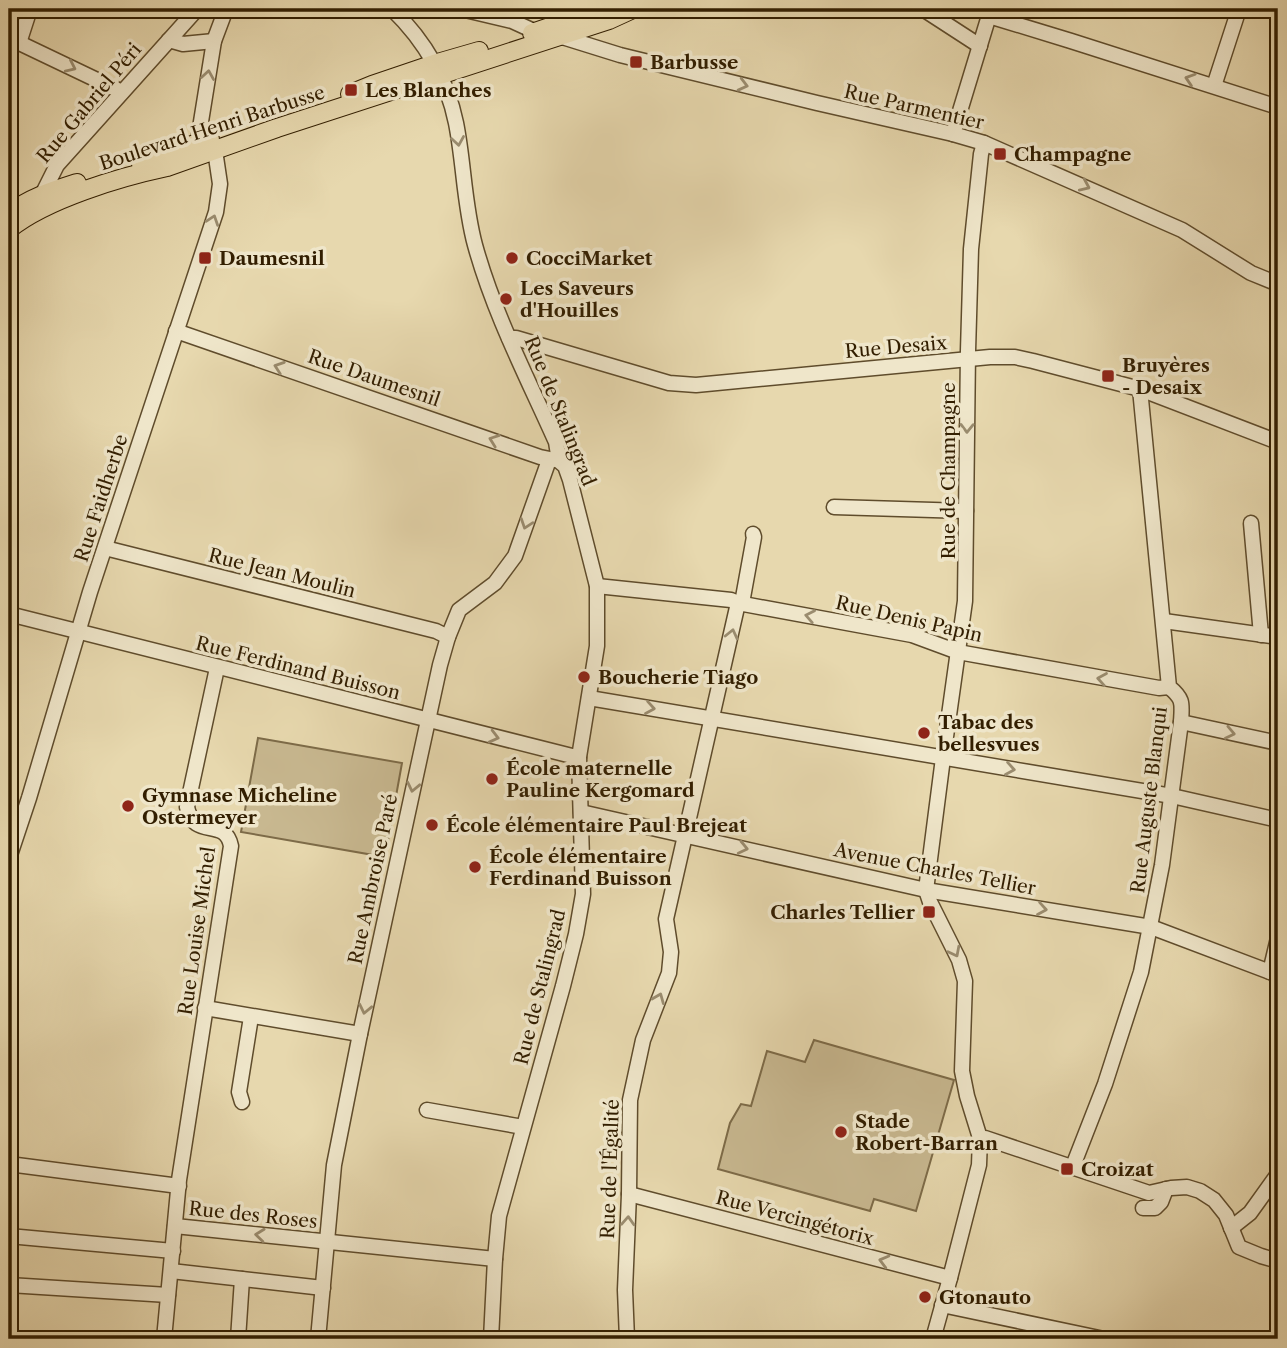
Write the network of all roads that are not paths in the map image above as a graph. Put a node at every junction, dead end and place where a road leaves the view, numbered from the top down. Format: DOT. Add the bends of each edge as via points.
graph roads {
  1 [pos="30,9"];
  2 [pos="197,9"];
  3 [pos="226,9"];
  4 [pos="391,9"];
  5 [pos="461,9"];
  6 [pos="609,9"];
  7 [pos="633,9"];
  8 [pos="923,9"];
  9 [pos="1239,9"];
  10 [pos="990,13"];
  11 [pos="559,23"];
  12 [pos="536,32"];
  13 [pos="14,40"];
  14 [pos="169,40"];
  15 [pos="214,41"];
  16 [pos="980,46"];
  17 [pos="437,70"];
  18 [pos="1214,86"];
  19 [pos="121,92"];
  20 [pos="1278,107"];
  21 [pos="953,134"];
  22 [pos="984,143"];
  23 [pos="208,146"];
  24 [pos="43,201"];
  25 [pos="9,214"];
  26 [pos="9,229"];
  27 [pos="1278,284"];
  28 [pos="176,331"];
  29 [pos="509,338"];
  30 [pos="968,360"];
  31 [pos="1140,389"];
  32 [pos="1278,442"];
  33 [pos="554,460"];
  34 [pos="834,507"];
  35 [pos="966,511"];
  36 [pos="1251,523"];
  37 [pos="753,534"];
  38 [pos="105,548"];
  39 [pos="597,586"];
  40 [pos="740,603"];
  41 [pos="9,614"];
  42 [pos="1164,621"];
  43 [pos="78,632"];
  44 [pos="1261,635"];
  45 [pos="448,637"];
  46 [pos="1278,637"];
  47 [pos="957,651"];
  48 [pos="218,667"];
  49 [pos="1169,687"];
  50 [pos="589,698"];
  51 [pos="712,719"];
  52 [pos="428,720"];
  53 [pos="1181,722"];
  54 [pos="1278,743"];
  55 [pos="579,757"];
  56 [pos="943,758"];
  57 [pos="1172,796"];
  58 [pos="581,812"];
  59 [pos="1278,820"];
  60 [pos="686,835"];
  61 [pos="9,858"];
  62 [pos="926,890"];
  63 [pos="1151,928"];
  64 [pos="1278,938"];
  65 [pos="1274,974"];
  66 [pos="205,1008"];
  67 [pos="251,1017"];
  68 [pos="359,1034"];
  69 [pos="242,1102"];
  70 [pos="427,1110"];
  71 [pos="523,1127"];
  72 [pos="980,1138"];
  73 [pos="9,1164"];
  74 [pos="1073,1166"];
  75 [pos="1278,1174"];
  76 [pos="178,1186"];
  77 [pos="1166,1189"];
  78 [pos="629,1194"];
  79 [pos="1143,1208"];
  80 [pos="175,1226"];
  81 [pos="1231,1228"];
  82 [pos="9,1236"];
  83 [pos="328,1243"];
  84 [pos="173,1251"];
  85 [pos="495,1259"];
  86 [pos="1278,1261"];
  87 [pos="171,1271"];
  88 [pos="950,1278"];
  89 [pos="242,1279"];
  90 [pos="9,1284"];
  91 [pos="323,1288"];
  92 [pos="168,1295"];
  93 [pos="942,1305"];
  94 [pos="164,1339"];
  95 [pos="238,1339"];
  96 [pos="318,1339"];
  97 [pos="492,1339"];
  98 [pos="627,1339"];
  99 [pos="933,1339"];
  100 [pos="1104,1339"];
  1 -- 13 [label="street"];
  2 -- 14 [label="street, Rue Gabriel Péri"];
  3 -- 15 [label="street, Rue Faidherbe"];
  4 -- 17 [label="street, Rue de Stalingrad" via="410,26"];
  5 -- 12 [label="street"];
  6 -- 11 [label="main road, Boulevard Henri Barbusse"];
  7 -- 11 [label="main road, Boulevard Henri Barbusse" via="609,20"];
  8 -- 16 [label="street"];
  9 -- 18 [label="street"];
  10 -- 16 [label="street"];
  18 -- 10 [label="street, one-way"];
  11 -- 12 [label="main road, Boulevard Henri Barbusse"];
  11 -- 17 [label="main road, Boulevard Henri Barbusse"];
  11 -- 21 [label="street, Rue Parmentier, one-way" via="620,55"];
  12 -- 17 [label="main road, Boulevard Henri Barbusse"];
  13 -- 19 [label="street, one-way"];
  14 -- 15 [label="street" via="183,44"];
  14 -- 19 [label="street, Rue Gabriel Péri"];
  23 -- 15 [label="street, Rue Faidherbe, one-way" via="199,134"];
  16 -- 21 [label="street"];
  17 -- 23 [label="main road, Boulevard Henri Barbusse" via="372,85"];
  17 -- 29 [label="street, Rue de Stalingrad, one-way" via="456,122 475,244"];
  18 -- 20 [label="street"];
  19 -- 24 [label="street, Rue Gabriel Péri" via="57,164"];
  21 -- 22 [label="street, Rue Parmentier"];
  22 -- 27 [label="street, Rue Parmentier, one-way" via="1182,230 1251,273"];
  22 -- 30 [label="street, Rue de Champagne" via="971,248"];
  23 -- 24 [label="main road, Boulevard Henri Barbusse" via="165,154"];
  28 -- 23 [label="street, Rue Faidherbe, one-way" via="216,212 220,184 216,158"];
  24 -- 25 [label="main road" via="20,206"];
  24 -- 26 [label="main road"];
  33 -- 28 [label="street, Rue Daumesnil, one-way"];
  28 -- 38 [label="street, Rue Faidherbe"];
  29 -- 30 [label="street, Rue Desaix" via="669,383 696,385"];
  29 -- 33 [label="street, Rue de Stalingrad" via="556,442"];
  30 -- 31 [label="street, Rue Desaix" via="1015,357"];
  30 -- 35 [label="street, Rue de Champagne, one-way"];
  31 -- 32 [label="street, Rue Desaix"];
  31 -- 42 [label="street, Rue Auguste Blanqui"];
  33 -- 39 [label="street, Rue de Stalingrad" via="565,466 570,480"];
  33 -- 45 [label="street, Rue Ambroise Paré, one-way" via="515,556 495,583 459,610"];
  34 -- 35 [label="street"];
  35 -- 47 [label="street, Rue de Champagne" via="965,601"];
  36 -- 44 [label="street"];
  37 -- 40 [label="street, Rue de l'Égalité"];
  38 -- 43 [label="street, Rue Faidherbe"];
  38 -- 45 [label="street, Rue Jean Moulin"];
  39 -- 40 [label="street, Rue Denis Papin"];
  39 -- 50 [label="street, Rue de Stalingrad" via="597,646"];
  47 -- 40 [label="street, Rue Denis Papin, one-way" via="912,635"];
  51 -- 40 [label="street, Rue de l'Égalité, one-way"];
  41 -- 43 [label="street, Rue Ferdinand Buisson"];
  42 -- 44 [label="street"];
  42 -- 49 [label="street, Rue Auguste Blanqui"];
  43 -- 48 [label="street, Rue Ferdinand Buisson"];
  43 -- 61 [label="street, Rue Faidherbe"];
  44 -- 46 [label="street"];
  45 -- 52 [label="street, Rue Ambroise Paré"];
  49 -- 47 [label="street, Rue Denis Papin, one-way"];
  47 -- 56 [label="street, Rue de Champagne"];
  48 -- 52 [label="street, Rue Ferdinand Buisson"];
  48 -- 66 [label="street, Rue Louise Michel" via="187,807 194,822 223,831 231,846"];
  49 -- 53 [label="street, Rue Auguste Blanqui" via="1182,701"];
  50 -- 51 [label="street, one-way"];
  50 -- 55 [label="street, Rue de Stalingrad"];
  51 -- 56 [label="street"];
  51 -- 60 [label="street, Rue de l'Égalité"];
  52 -- 55 [label="street, Rue Ferdinand Buisson, one-way"];
  52 -- 68 [label="street, Rue Ambroise Paré, one-way"];
  53 -- 54 [label="street, one-way"];
  53 -- 57 [label="street, Rue Auguste Blanqui"];
  55 -- 58 [label="street, Rue de Stalingrad"];
  56 -- 57 [label="street, one-way"];
  56 -- 62 [label="street, Rue de Champagne"];
  57 -- 59 [label="street"];
  57 -- 63 [label="street, Rue Auguste Blanqui"];
  58 -- 60 [label="street, Avenue Charles Tellier"];
  58 -- 71 [label="street, Rue de Stalingrad" via="583,894 576,934"];
  60 -- 62 [label="street, Avenue Charles Tellier, one-way"];
  78 -- 60 [label="street, Rue de l'Égalité, one-way" via="630,1100 643,1040 670,973 666,919"];
  62 -- 63 [label="street, Avenue Charles Tellier, one-way"];
  62 -- 72 [label="street, one-way" via="965,981 962,1071"];
  63 -- 65 [label="street, Avenue Charles Tellier"];
  63 -- 74 [label="street, Rue Auguste Blanqui" via="1105,1084"];
  64 -- 65 [label="street"];
  66 -- 67 [label="street"];
  66 -- 76 [label="street, Rue Louise Michel"];
  67 -- 68 [label="street"];
  67 -- 69 [label="street" via="239,1092"];
  68 -- 83 [label="street, Rue Ambroise Paré" via="334,1165"];
  70 -- 71 [label="street"];
  71 -- 85 [label="street, Rue de Stalingrad" via="499,1216"];
  72 -- 74 [label="street"];
  72 -- 88 [label="street" via="979,1166"];
  73 -- 76 [label="street"];
  74 -- 77 [label="street" via="1149,1193"];
  75 -- 81 [label="street" via="1250,1213"];
  76 -- 80 [label="street, Rue Louise Michel"];
  77 -- 79 [label="street" via="1155,1208"];
  77 -- 81 [label="street" via="1200,1191 1214,1200"];
  88 -- 78 [label="street, Rue Vercingétorix, one-way"];
  98 -- 78 [label="street, Rue de l'Égalité, one-way"];
  83 -- 80 [label="street, Rue des Roses, one-way"];
  80 -- 84 [label="street, Rue Louise Michel"];
  81 -- 86 [label="street" via="1239,1247"];
  82 -- 84 [label="street"];
  83 -- 85 [label="street, Rue des Roses"];
  83 -- 91 [label="street, Rue Ambroise Paré"];
  84 -- 87 [label="street, Rue Louise Michel"];
  85 -- 97 [label="street, Rue de Stalingrad"];
  87 -- 89 [label="street"];
  87 -- 92 [label="street, Rue Louise Michel"];
  88 -- 93 [label="street"];
  89 -- 91 [label="street"];
  89 -- 95 [label="street"];
  90 -- 92 [label="street"];
  91 -- 96 [label="street, Rue Ambroise Paré"];
  92 -- 94 [label="street, Rue Louise Michel"];
  93 -- 99 [label="street"];
  93 -- 100 [label="street"];
}
